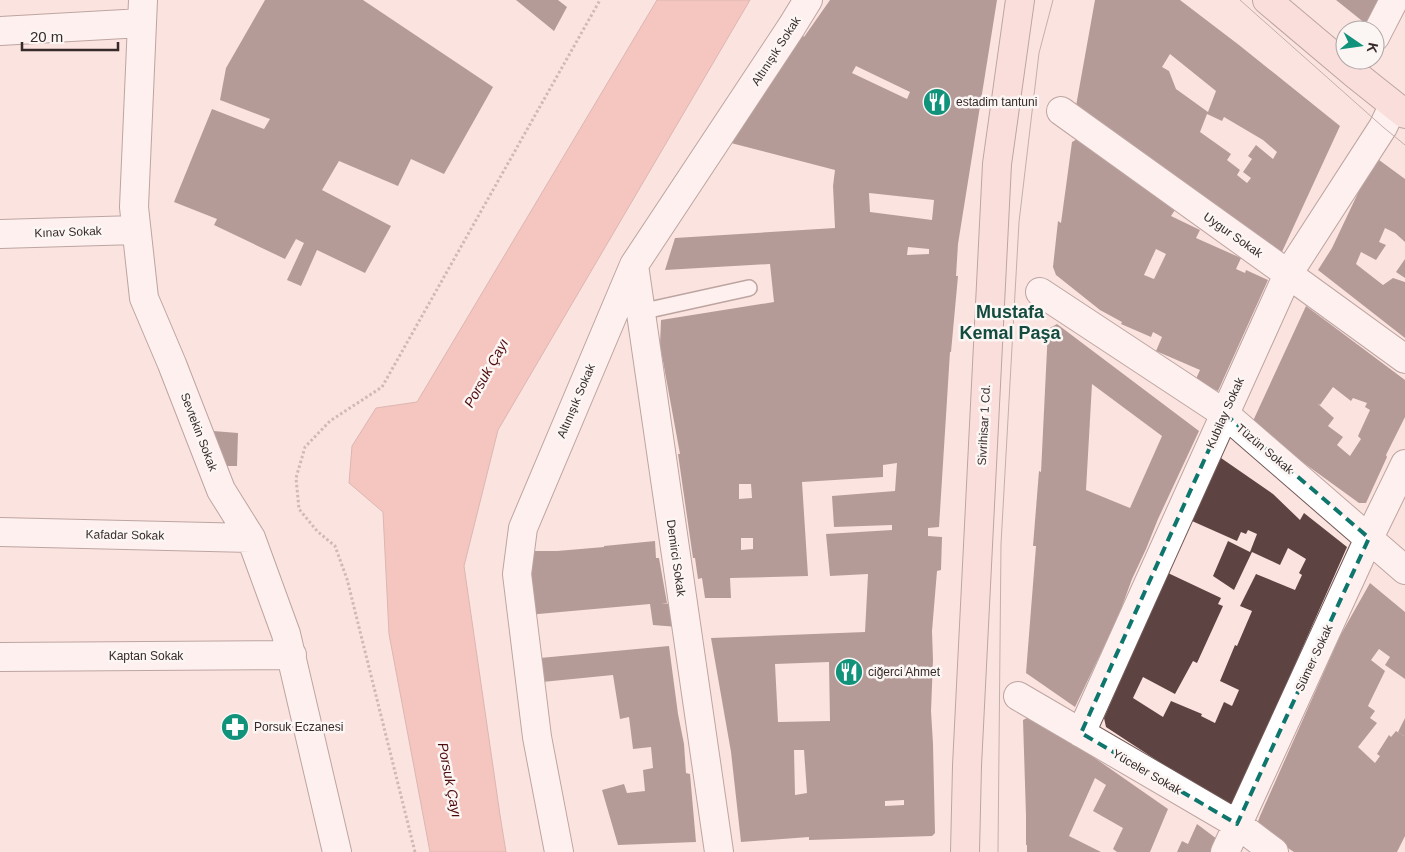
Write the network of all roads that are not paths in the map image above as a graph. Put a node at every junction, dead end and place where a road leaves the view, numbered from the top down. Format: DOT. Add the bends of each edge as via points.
graph roads {
  1 [pos="808,0"];
  2 [pos="1267,0"];
  3 [pos="1394,0"];
  4 [pos="1021,5"];
  5 [pos="142,11"];
  6 [pos="1384,20"];
  7 [pos="0,31"];
  8 [pos="1335,50"];
  9 [pos="1362,70"];
  10 [pos="1399,110"];
  11 [pos="1060,111"];
  12 [pos="136,230"];
  13 [pos="0,234"];
  14 [pos="634,265"];
  15 [pos="1288,274"];
  16 [pos="749,288"];
  17 [pos="1040,292"];
  18 [pos="640,312"];
  19 [pos="1405,359"];
  20 [pos="1225,414"];
  21 [pos="1405,464"];
  22 [pos="0,532"];
  23 [pos="251,538"];
  24 [pos="1369,538"];
  25 [pos="1405,570"];
  26 [pos="292,655"];
  27 [pos="0,657"];
  28 [pos="1018,696"];
  29 [pos="1081,733"];
  30 [pos="1237,824"];
  31 [pos="337,852"];
  32 [pos="558,852"];
  33 [pos="719,852"];
  34 [pos="965,852"];
  35 [pos="1226,852"];
  36 [pos="1274,852"];
  1 -- 14 [label="street, Altınışık Sokak"];
  2 -- 8 [label="main road"];
  3 -- 6 [label="street"];
  4 -- 34 [label="main road, Sivrihisar 1 Cd." via="997,164 966,766"];
  5 -- 7 [label="street"];
  5 -- 12 [label="street, Sevtekin Sokak" via="134,207"];
  9 -- 10 [label="main road"];
  10 -- 15 [label="street, Kubilay Sokak" via="1383,127"];
  11 -- 15 [label="street, Uygur Sokak"];
  12 -- 13 [label="street, Kınav Sokak"];
  12 -- 23 [label="street, Sevtekin Sokak" via="144,298 221,490"];
  14 -- 18 [label="street, Demirci Sokak"];
  14 -- 32 [label="street, Altınışık Sokak" via="523,528 517,574 537,736"];
  15 -- 19 [label="street, Uygur Sokak"];
  15 -- 20 [label="street, Kubilay Sokak"];
  16 -- 18 [label="lane"];
  17 -- 20 [label="street, Tüzün Sokak"];
  18 -- 33 [label="street, Demirci Sokak"];
  20 -- 24 [label="street, Tüzün Sokak"];
  20 -- 29 [label="street, Kubilay Sokak"];
  21 -- 24 [label="street, Sümer Sokak"];
  22 -- 23 [label="street, Kafadar Sokak"];
  23 -- 26 [label="street, Sevtekin Sokak"];
  24 -- 25 [label="street, Tüzün Sokak"];
  24 -- 30 [label="street, Sümer Sokak"];
  26 -- 27 [label="street, Kaptan Sokak"];
  26 -- 31 [label="street, Sevtekin Sokak"];
  28 -- 29 [label="street, Yüceler Sokak"];
  29 -- 30 [label="street, Yüceler Sokak"];
  30 -- 35 [label="street, Sümer Sokak"];
  30 -- 36 [label="street, Yüceler Sokak"];
}
